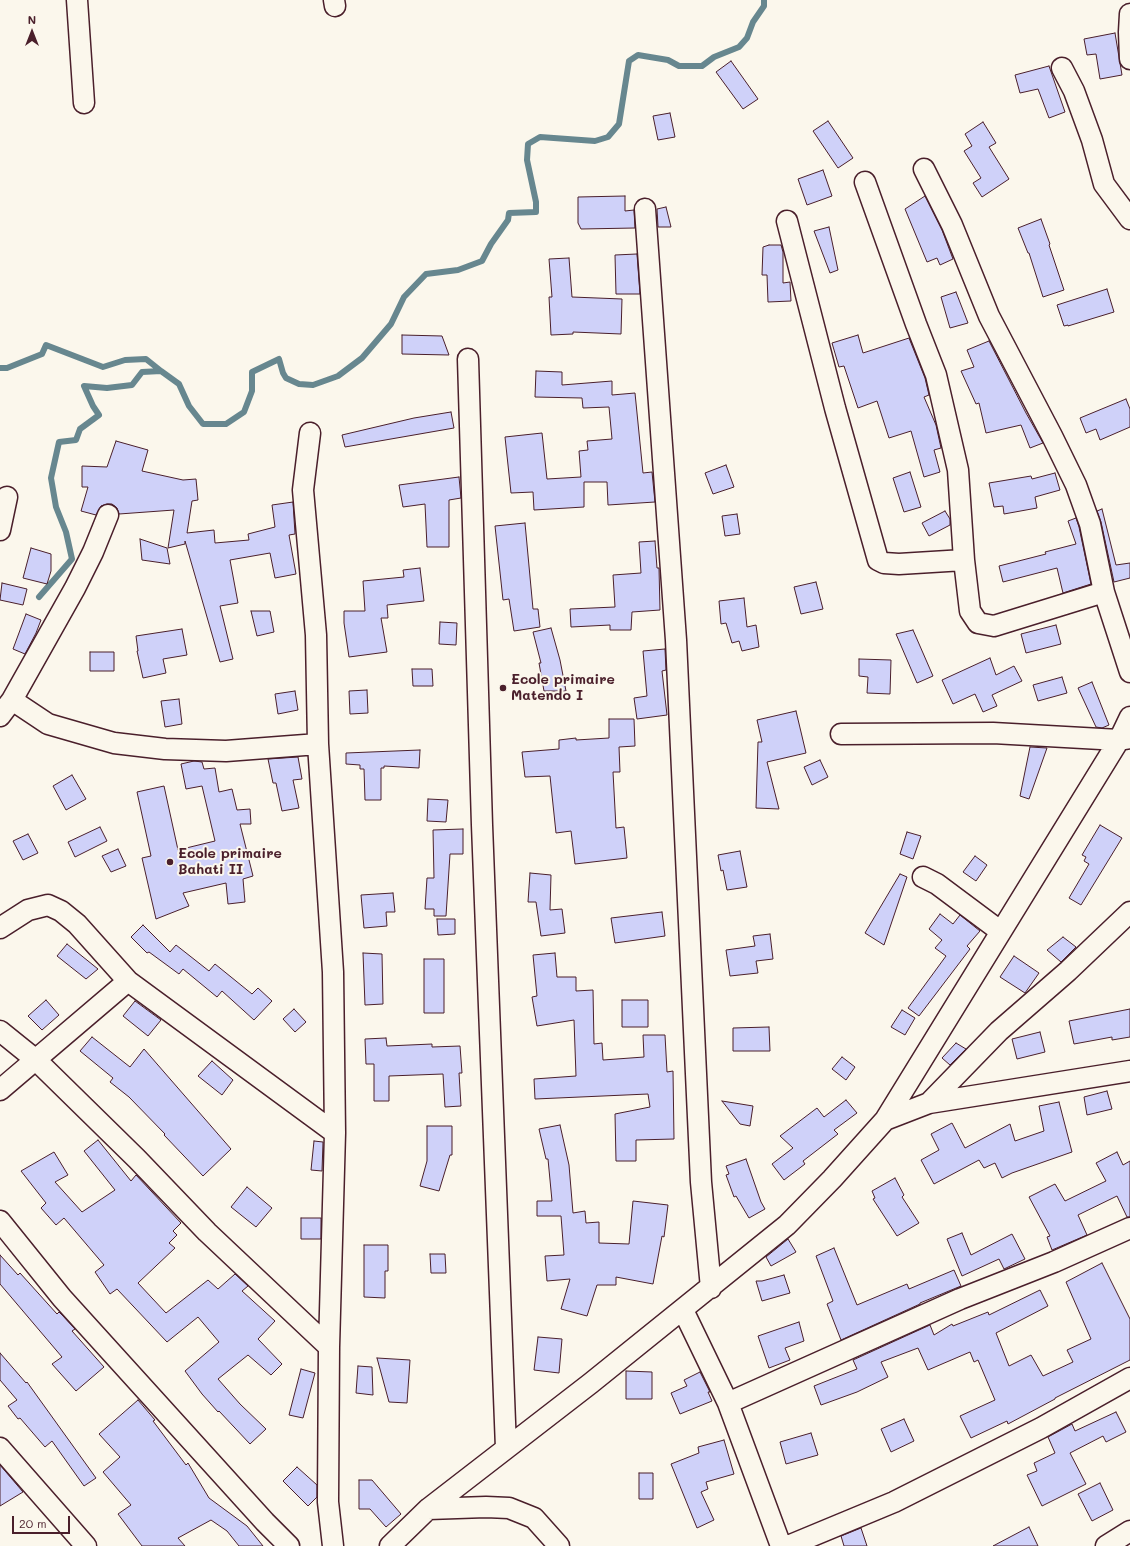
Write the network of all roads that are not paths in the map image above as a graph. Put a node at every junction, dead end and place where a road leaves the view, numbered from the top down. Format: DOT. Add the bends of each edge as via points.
graph roads {
  1 [pos="77,0"];
  2 [pos="1130,14"];
  3 [pos="1130,59"];
  4 [pos="1062,68"];
  5 [pos="84,103"];
  6 [pos="924,169"];
  7 [pos="865,182"];
  8 [pos="645,209"];
  9 [pos="1130,218"];
  10 [pos="788,222"];
  11 [pos="468,359"];
  12 [pos="310,433"];
  13 [pos="7,497"];
  14 [pos="108,515"];
  15 [pos="0,530"];
  16 [pos="964,560"];
  17 [pos="1104,592"];
  18 [pos="1130,672"];
  19 [pos="12,700"];
  20 [pos="0,716"];
  21 [pos="1130,717"];
  22 [pos="840,734"];
  23 [pos="1124,739"];
  24 [pos="318,744"];
  25 [pos="922,877"];
  26 [pos="1130,912"];
  27 [pos="0,928"];
  28 [pos="1000,931"];
  29 [pos="128,980"];
  30 [pos="0,1031"];
  31 [pos="36,1060"];
  32 [pos="1130,1071"];
  33 [pos="0,1090"];
  34 [pos="930,1102"];
  35 [pos="885,1120"];
  36 [pos="335,1133"];
  37 [pos="0,1221"];
  38 [pos="1130,1228"];
  39 [pos="710,1288"];
  40 [pos="683,1310"];
  41 [pos="329,1346"];
  42 [pos="1130,1378"];
  43 [pos="728,1403"];
  44 [pos="0,1448"];
  45 [pos="506,1448"];
  46 [pos="428,1509"];
  47 [pos="1130,1530"];
  48 [pos="86,1546"];
  49 [pos="289,1546"];
  50 [pos="333,1546"];
  51 [pos="390,1546"];
  52 [pos="559,1546"];
  53 [pos="781,1546"];
  54 [pos="788,1546"];
  55 [pos="1106,1546"];
  1 -- 5 [label="street"];
  2 -- 3 [label="street"];
  4 -- 9 [label="street" via="1074,91 1092,140 1104,184"];
  6 -- 17 [label="street" via="952,225 989,316 1076,485 1090,524"];
  7 -- 16 [label="street" via="936,375 958,470"];
  8 -- 39 [label="street" via="676,640 701,1182"];
  10 -- 16 [label="street" via="878,560 884,564 899,564"];
  11 -- 45 [label="street" via="482,825"];
  12 -- 24 [label="street" via="304,490 316,635"];
  13 -- 15 [label="street"];
  14 -- 19 [label="street" via="75,588"];
  16 -- 17 [label="street" via="970,611 978,623 994,626"];
  17 -- 18 [label="street"];
  19 -- 20 [label="street"];
  19 -- 24 [label="street" via="48,724 114,743 165,749 226,751"];
  21 -- 23 [label="street"];
  22 -- 23 [label="street" via="993,733"];
  23 -- 28 [label="street"];
  24 -- 36 [label="street" via="333,972"];
  25 -- 28 [label="street" via="937,884"];
  26 -- 34 [label="street" via="999,1031"];
  27 -- 29 [label="street" via="28,910 48,905 61,911 77,924"];
  28 -- 35 [label="street"];
  29 -- 31 [label="street"];
  29 -- 36 [label="street"];
  30 -- 31 [label="street"];
  31 -- 33 [label="street"];
  31 -- 41 [label="street" via="207,1232"];
  32 -- 34 [label="street"];
  34 -- 35 [label="street"];
  35 -- 39 [label="street" via="787,1225"];
  36 -- 41 [label="street"];
  37 -- 49 [label="street" via="62,1298"];
  38 -- 43 [label="street" via="1054,1262 960,1299"];
  39 -- 40 [label="street"];
  40 -- 43 [label="street"];
  40 -- 45 [label="street"];
  41 -- 50 [label="street" via="328,1502"];
  42 -- 54 [label="street" via="1041,1428 894,1502"];
  43 -- 53 [label="street"];
  44 -- 48 [label="street"];
  45 -- 46 [label="street"];
  46 -- 51 [label="street"];
  46 -- 52 [label="street" via="509,1508 534,1518"];
  47 -- 55 [label="street"];
}
